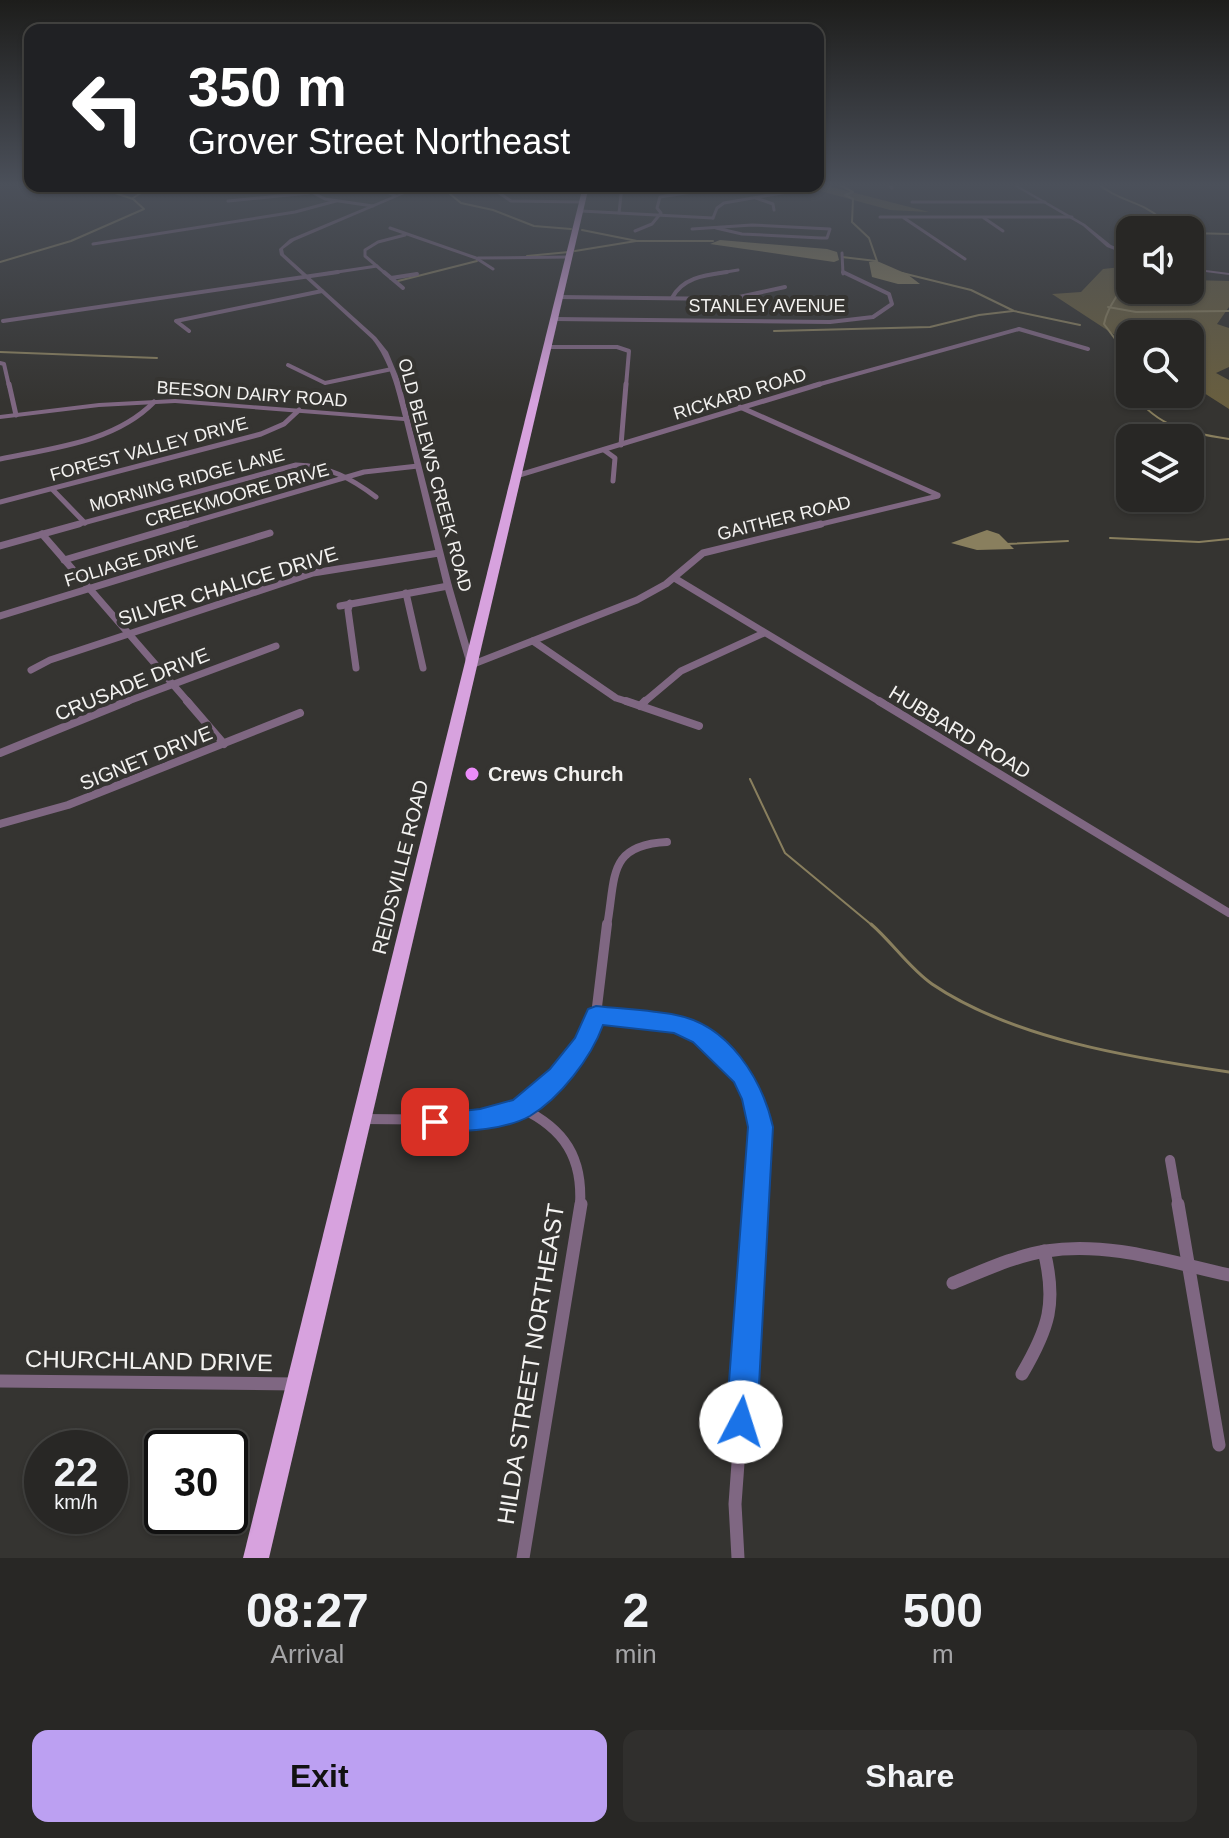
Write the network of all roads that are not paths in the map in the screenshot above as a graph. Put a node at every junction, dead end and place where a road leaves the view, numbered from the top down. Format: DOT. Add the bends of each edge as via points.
graph roads {
  1 [pos="285,257"];
  2 [pos="366,257"];
  3 [pos="472,257"];
  4 [pos="569,257"];
  5 [pos="842,257"];
  6 [pos="962,257"];
  7 [pos="476,258"];
  8 [pos="965,259"];
  9 [pos="377,266"];
  10 [pos="493,269"];
  11 [pos="738,270"];
  12 [pos="1204,271"];
  13 [pos="417,274"];
  14 [pos="1229,274"];
  15 [pos="306,276"];
  16 [pos="391,278"];
  17 [pos="785,287"];
  18 [pos="403,288"];
  19 [pos="322,291"];
  20 [pos="559,297"];
  21 [pos="672,298"];
  22 [pos="554,319"];
  23 [pos="3,321"];
  24 [pos="189,331"];
  25 [pos="547,347"];
  26 [pos="1088,349"];
  27 [pos="0,363"];
  28 [pos="288,365"];
  29 [pos="392,369"];
  30 [pos="8,380"];
  31 [pos="0,381"];
  32 [pos="154,402"];
  33 [pos="740,407"];
  34 [pos="299,410"];
  35 [pos="16,415"];
  36 [pos="0,417"];
  37 [pos="407,419"];
  38 [pos="621,445"];
  39 [pos="604,450"];
  40 [pos="0,459"];
  41 [pos="418,466"];
  42 [pos="516,476"];
  43 [pos="349,477"];
  44 [pos="613,481"];
  45 [pos="52,489"];
  46 [pos="376,497"];
  47 [pos="0,502"];
  48 [pos="85,523"];
  49 [pos="270,533"];
  50 [pos="42,534"];
  51 [pos="0,546"];
  52 [pos="439,553"];
  53 [pos="64,560"];
  54 [pos="676,579"];
  55 [pos="448,586"];
  56 [pos="89,589"];
  57 [pos="406,593"];
  58 [pos="350,603"];
  59 [pos="340,606"];
  60 [pos="0,616"];
  61 [pos="764,633"];
  62 [pos="127,634"];
  63 [pos="533,641"];
  64 [pos="276,646"];
  65 [pos="471,665"];
  66 [pos="356,668"];
  67 [pos="423,668"];
  68 [pos="31,670"];
  69 [pos="171,684"];
  70 [pos="640,706"];
  71 [pos="300,713"];
  72 [pos="699,726"];
  73 [pos="224,744"];
  74 [pos="0,753"];
  75 [pos="0,824"];
  76 [pos="667,842"];
  77 [pos="1229,913"];
  78 [pos="596,1015"];
  79 [pos="521,1108"];
  80 [pos="361,1119"];
  81 [pos="1170,1160"];
  82 [pos="1044,1251"];
  83 [pos="1186,1266"];
  84 [pos="1229,1275"];
  85 [pos="953,1283"];
  86 [pos="1022,1374"];
  87 [pos="0,1381"];
  88 [pos="297,1384"];
  89 [pos="1219,1445"];
  90 [pos="256,1558"];
  91 [pos="523,1558"];
  92 [pos="738,1558"];
  1 -- 15 [label="street, OLD BELEWS CREEK ROAD"];
  2 -- 9 [label="street"];
  3 -- 7 [label="street"];
  4 -- 7 [label="street"];
  4 -- 20 [label="highway, REIDSVILLE ROAD"];
  5 -- 22 [label="street, STANLEY AVENUE" via="843,274 889,294 892,304 887,311 830,322"];
  6 -- 8 [label="street"];
  7 -- 10 [label="street"];
  9 -- 15 [label="street"];
  9 -- 16 [label="street"];
  11 -- 21 [label="street" via="685,283"];
  12 -- 14 [label="street"];
  13 -- 16 [label="street"];
  15 -- 19 [label="street, OLD BELEWS CREEK ROAD"];
  15 -- 23 [label="street"];
  16 -- 18 [label="street"];
  17 -- 21 [label="street" via="735,299"];
  19 -- 24 [label="street" via="176,321"];
  19 -- 29 [label="street, OLD BELEWS CREEK ROAD" via="374,338"];
  20 -- 21 [label="street"];
  20 -- 22 [label="highway, REIDSVILLE ROAD"];
  22 -- 25 [label="highway, REIDSVILLE ROAD"];
  25 -- 38 [label="street" via="629,351"];
  25 -- 42 [label="highway, REIDSVILLE ROAD"];
  26 -- 33 [label="street, RICKARD ROAD" via="1019,329"];
  27 -- 30 [label="street"];
  28 -- 29 [label="street" via="325,383"];
  29 -- 37 [label="street, OLD BELEWS CREEK ROAD"];
  30 -- 31 [label="street"];
  30 -- 35 [label="street"];
  32 -- 34 [label="street, BEESON DAIRY ROAD"];
  32 -- 35 [label="street, BEESON DAIRY ROAD"];
  32 -- 40 [label="street" via="118,428"];
  33 -- 38 [label="street, RICKARD ROAD"];
  33 -- 54 [label="street, GAITHER ROAD" via="938,496 717,548 693,558"];
  34 -- 37 [label="street, BEESON DAIRY ROAD"];
  34 -- 45 [label="street, FOREST VALLEY DRIVE" via="261,434"];
  35 -- 36 [label="street, BEESON DAIRY ROAD"];
  37 -- 41 [label="street, OLD BELEWS CREEK ROAD"];
  38 -- 39 [label="street, RICKARD ROAD"];
  39 -- 42 [label="street, RICKARD ROAD"];
  39 -- 44 [label="street" via="615,458"];
  41 -- 43 [label="street, CREEKMOORE DRIVE"];
  41 -- 52 [label="street, OLD BELEWS CREEK ROAD"];
  42 -- 65 [label="highway, REIDSVILLE ROAD"];
  43 -- 46 [label="street, MORNING RIDGE LANE"];
  43 -- 48 [label="street, MORNING RIDGE LANE" via="324,466 276,469"];
  43 -- 53 [label="street, CREEKMOORE DRIVE"];
  45 -- 47 [label="street, FOREST VALLEY DRIVE"];
  45 -- 48 [label="street"];
  48 -- 50 [label="street, MORNING RIDGE LANE"];
  49 -- 56 [label="street, FOLIAGE DRIVE"];
  50 -- 51 [label="street, MORNING RIDGE LANE"];
  50 -- 53 [label="street"];
  52 -- 55 [label="street, OLD BELEWS CREEK ROAD"];
  52 -- 62 [label="street, SILVER CHALICE DRIVE" via="316,572"];
  53 -- 56 [label="street"];
  54 -- 61 [label="street, HUBBARD ROAD"];
  54 -- 63 [label="street, GAITHER ROAD"];
  55 -- 57 [label="street"];
  55 -- 65 [label="street, OLD BELEWS CREEK ROAD"];
  56 -- 60 [label="street, FOLIAGE DRIVE"];
  56 -- 62 [label="street"];
  57 -- 58 [label="street"];
  57 -- 67 [label="street"];
  58 -- 59 [label="street"];
  58 -- 66 [label="street"];
  61 -- 70 [label="street" via="681,671"];
  61 -- 77 [label="street, HUBBARD ROAD"];
  62 -- 68 [label="street, SILVER CHALICE DRIVE"];
  62 -- 69 [label="street"];
  63 -- 65 [label="street, GAITHER ROAD"];
  63 -- 70 [label="street" via="598,688"];
  64 -- 69 [label="street, CRUSADE DRIVE"];
  65 -- 80 [label="highway, REIDSVILLE ROAD"];
  69 -- 73 [label="street"];
  69 -- 74 [label="street, CRUSADE DRIVE"];
  70 -- 72 [label="street"];
  71 -- 73 [label="street, SIGNET DRIVE"];
  73 -- 75 [label="street, SIGNET DRIVE" via="60,808"];
  76 -- 78 [label="street" via="626,850 619,860"];
  78 -- 79 [label="street" via="585,1043 559,1076"];
  78 -- 92 [label="street" via="660,1020 702,1036 742,1075 754,1098 760,1158 735,1504"];
  79 -- 80 [label="street" via="476,1120"];
  79 -- 91 [label="street, HILDA STREET NORTHEAST" via="539,1116 572,1151 581,1174 580,1218"];
  80 -- 88 [label="highway, REIDSVILLE ROAD"];
  81 -- 83 [label="street"];
  82 -- 83 [label="street" via="1105,1250"];
  82 -- 85 [label="street"];
  82 -- 86 [label="street" via="1051,1313 1046,1333"];
  83 -- 84 [label="street"];
  83 -- 89 [label="street"];
  87 -- 88 [label="street, CHURCHLAND DRIVE"];
  88 -- 90 [label="highway, REIDSVILLE ROAD"];
}
